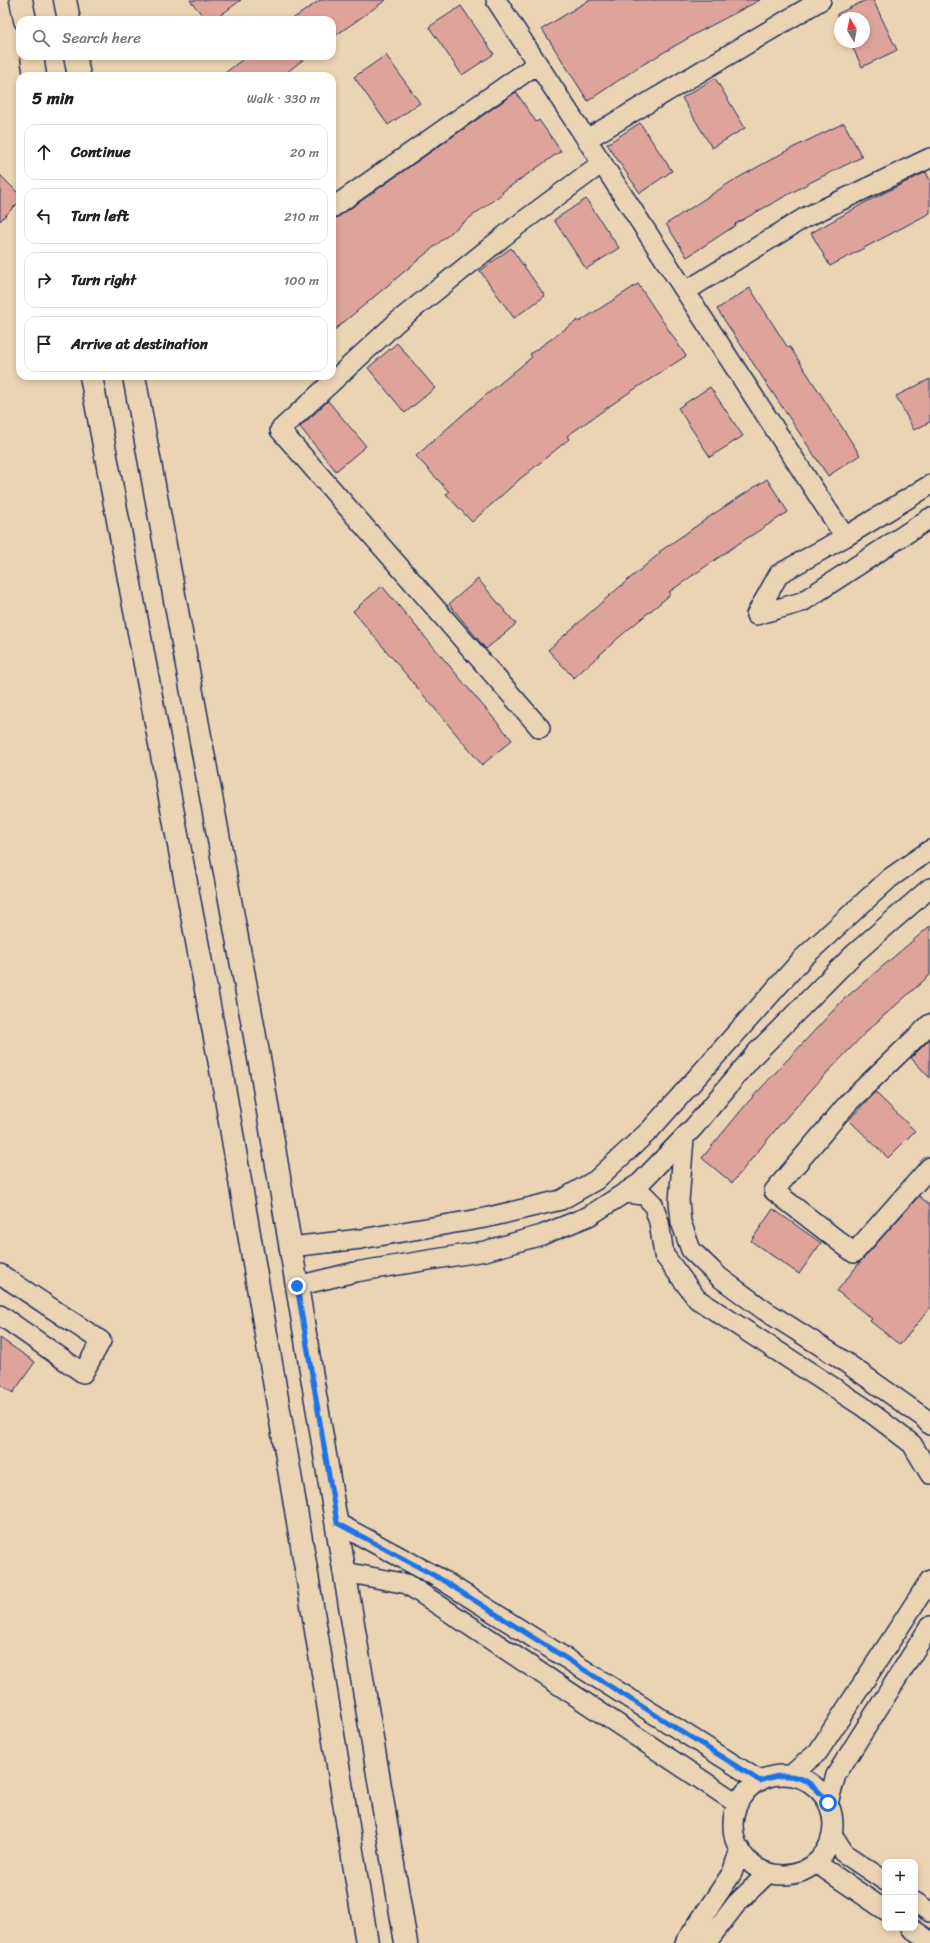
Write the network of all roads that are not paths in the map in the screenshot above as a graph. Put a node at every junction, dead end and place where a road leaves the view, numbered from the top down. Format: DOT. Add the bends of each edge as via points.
graph roads {
  1 [pos="21,0"];
  2 [pos="65,0"];
  3 [pos="496,0"];
  4 [pos="821,0"];
  5 [pos="24,16"];
  6 [pos="68,16"];
  7 [pos="33,60"];
  8 [pos="76,60"];
  9 [pos="537,64"];
  10 [pos="34,72"];
  11 [pos="78,72"];
  12 [pos="587,139"];
  13 [pos="930,158"];
  14 [pos="602,163"];
  15 [pos="336,205"];
  16 [pos="686,291"];
  17 [pos="336,378"];
  18 [pos="92,380"];
  19 [pos="135,380"];
  20 [pos="334,380"];
  21 [pos="930,485"];
  22 [pos="930,518"];
  23 [pos="845,536"];
  24 [pos="540,728"];
  25 [pos="930,850"];
  26 [pos="930,888"];
  27 [pos="930,1024"];
  28 [pos="684,1138"];
  29 [pos="930,1167"];
  30 [pos="625,1193"];
  31 [pos="290,1247"];
  32 [pos="0,1274"];
  33 [pos="297,1286"];
  34 [pos="0,1315"];
  35 [pos="930,1425"];
  36 [pos="930,1474"];
  37 [pos="337,1523"];
  38 [pos="345,1572"];
  39 [pos="930,1580"];
  40 [pos="930,1626"];
  41 [pos="791,1775"];
  42 [pos="760,1781"];
  43 [pos="828,1803"];
  44 [pos="738,1804"];
  45 [pos="832,1834"];
  46 [pos="740,1849"];
  47 [pos="816,1862"];
  48 [pos="768,1873"];
  49 [pos="882,1879"];
  50 [pos="918,1904"];
  51 [pos="882,1908"];
  52 [pos="930,1912"];
  53 [pos="916,1931"];
  54 [pos="930,1941"];
  55 [pos="367,1943"];
  56 [pos="406,1943"];
  57 [pos="685,1943"];
  58 [pos="706,1943"];
  1 -- 5 [label="main road"];
  2 -- 6 [label="main road"];
  3 -- 9 [label="street"];
  4 -- 12 [label="street"];
  7 -- 10 [label="main road"];
  8 -- 11 [label="main road"];
  9 -- 12 [label="street"];
  9 -- 15 [label="street"];
  12 -- 14 [label="street"];
  13 -- 16 [label="street" via="804,218"];
  14 -- 16 [label="street"];
  14 -- 17 [label="street" via="518,225 397,322"];
  16 -- 23 [label="street"];
  18 -- 55 [label="main road" via="222,1075"];
  19 -- 31 [label="main road" via="255,1038"];
  20 -- 24 [label="street" via="280,430"];
  21 -- 23 [label="street"];
  22 -- 23 [label="street" via="802,602 756,615 779,574"];
  25 -- 31 [label="street" via="890,878 803,958 650,1130 596,1180 561,1200 485,1218 360,1239"];
  26 -- 28 [label="street" via="854,954 755,1054"];
  27 -- 29 [label="street" via="849,1102 774,1191 854,1253"];
  28 -- 30 [label="street" via="640,1183"];
  28 -- 35 [label="street" via="679,1201 681,1222 691,1250 718,1277 838,1357 923,1417"];
  30 -- 33 [label="street" via="589,1216 542,1235 485,1251 355,1272"];
  30 -- 36 [label="street" via="644,1195 653,1204 664,1255 697,1299 862,1406 912,1444"];
  31 -- 33 [label="main road"];
  32 -- 34 [label="street" via="101,1341 83,1373"];
  33 -- 37 [label="main road"];
  37 -- 38 [label="main road"];
  37 -- 42 [label="street" via="439,1578"];
  38 -- 44 [label="street" via="407,1584"];
  38 -- 56 [label="main road"];
  39 -- 41 [label="street" via="818,1752"];
  40 -- 43 [label="street" via="836,1774"];
  41 -- 42 [label="street" via="775,1776"];
  41 -- 43 [label="street" via="819,1790"];
  42 -- 44 [label="street" via="747,1791"];
  43 -- 45 [label="street" via="833,1819"];
  44 -- 46 [label="street" via="733,1820 735,1837"];
  45 -- 47 [label="street" via="827,1850"];
  45 -- 49 [label="street" via="845,1854"];
  46 -- 48 [label="street" via="753,1865"];
  46 -- 57 [label="street" via="732,1873"];
  47 -- 48 [label="street" via="802,1871 785,1875"];
  47 -- 51 [label="street"];
  48 -- 58 [label="street" via="737,1903"];
  50 -- 52 [label="street"];
  53 -- 54 [label="street"];
}
